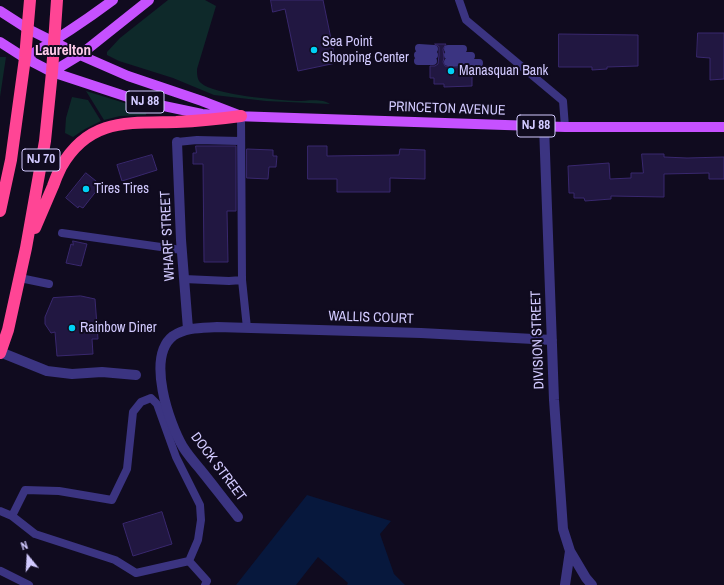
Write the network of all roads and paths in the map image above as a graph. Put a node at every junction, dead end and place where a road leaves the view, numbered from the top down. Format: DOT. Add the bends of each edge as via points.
graph roads {
  1 [pos="30,0"];
  2 [pos="57,0"];
  3 [pos="113,0"];
  4 [pos="149,0"];
  5 [pos="459,0"];
  6 [pos="0,11"];
  7 [pos="28,29"];
  8 [pos="54,41"];
  9 [pos="0,42"];
  10 [pos="463,49"];
  11 [pos="80,55"];
  12 [pos="418,55"];
  13 [pos="448,55"];
  14 [pos="471,56"];
  15 [pos="25,58"];
  16 [pos="479,62"];
  17 [pos="52,72"];
  18 [pos="241,116"];
  19 [pos="544,126"];
  20 [pos="565,127"];
  21 [pos="724,127"];
  22 [pos="240,141"];
  23 [pos="177,142"];
  24 [pos="0,187"];
  25 [pos="1,207"];
  26 [pos="62,233"];
  27 [pos="26,248"];
  28 [pos="182,250"];
  29 [pos="20,278"];
  30 [pos="184,279"];
  31 [pos="242,280"];
  32 [pos="49,284"];
  33 [pos="188,328"];
  34 [pos="247,328"];
  35 [pos="552,340"];
  36 [pos="0,353"];
  37 [pos="136,375"];
  38 [pos="0,511"];
  39 [pos="12,516"];
  40 [pos="238,517"];
  41 [pos="570,551"];
  42 [pos="189,561"];
  43 [pos="0,572"];
  44 [pos="207,584"];
  45 [pos="29,585"];
  46 [pos="565,585"];
  47 [pos="592,585"];
  1 -- 7 [label="highway, NJ 70"];
  2 -- 8 [label="highway, NJ 70"];
  3 -- 8 [label="main road"];
  4 -- 11 [label="main road"];
  5 -- 20 [label="lane" via="466,20 563,101"];
  6 -- 7 [label="main road, PRINCETON AVENUE"];
  7 -- 8 [label="main road, PRINCETON AVENUE"];
  7 -- 15 [label="highway, NJ 70"];
  8 -- 11 [label="main road, PRINCETON AVENUE"];
  8 -- 15 [label="main road"];
  8 -- 17 [label="highway, NJ 70"];
  9 -- 15 [label="main road, NJ 88"];
  10 -- 13 [label="lane"];
  11 -- 17 [label="main road"];
  11 -- 18 [label="main road, PRINCETON AVENUE" via="128,76"];
  12 -- 12 [label="lane" via="434,55"];
  13 -- 14 [label="lane"];
  13 -- 16 [label="lane"];
  15 -- 17 [label="main road, NJ 88"];
  15 -- 25 [label="highway, NJ 70" via="11,160"];
  17 -- 18 [label="main road, PRINCETON AVENUE / NJ 88" via="140,101 202,114"];
  17 -- 27 [label="highway, NJ 70" via="45,141"];
  18 -- 19 [label="main road, PRINCETON AVENUE / NJ 88"];
  18 -- 22 [label="lane"];
  18 -- 27 [label="highway" via="198,121 121,123 89,136 73,150 61,167"];
  19 -- 20 [label="main road, PRINCETON AVENUE / NJ 88"];
  19 -- 35 [label="street, DIVISION STREET"];
  20 -- 21 [label="main road, PRINCETON AVENUE / NJ 88"];
  22 -- 23 [label="lane"];
  22 -- 31 [label="lane"];
  23 -- 28 [label="street, WHARF STREET"];
  24 -- 25 [label="highway"];
  26 -- 28 [label="lane"];
  27 -- 29 [label="highway, NJ 70"];
  28 -- 30 [label="street, WHARF STREET"];
  29 -- 32 [label="lane"];
  29 -- 36 [label="highway, NJ 70"];
  30 -- 31 [label="lane"];
  30 -- 33 [label="street, WHARF STREET"];
  31 -- 34 [label="lane"];
  33 -- 34 [label="street, WALLIS COURT"];
  33 -- 40 [label="street, DOCK STREET" via="166,343 160,378 162,394 184,448"];
  34 -- 35 [label="street, WALLIS COURT"];
  35 -- 41 [label="street, DIVISION STREET" via="563,529"];
  36 -- 37 [label="street" via="47,371"];
  38 -- 39 [label="lane"];
  39 -- 42 [label="lane" via="35,534 115,560 136,573"];
  39 -- 42 [label="lane" via="25,490 59,491 112,500 126,469 133,412 141,402 152,398 157,404 176,457 200,505 198,540"];
  41 -- 46 [label="street, DIVISION STREET"];
  41 -- 47 [label="street, DIVISION STREET"];
  42 -- 44 [label="lane"];
  43 -- 45 [label="lane"];
}
